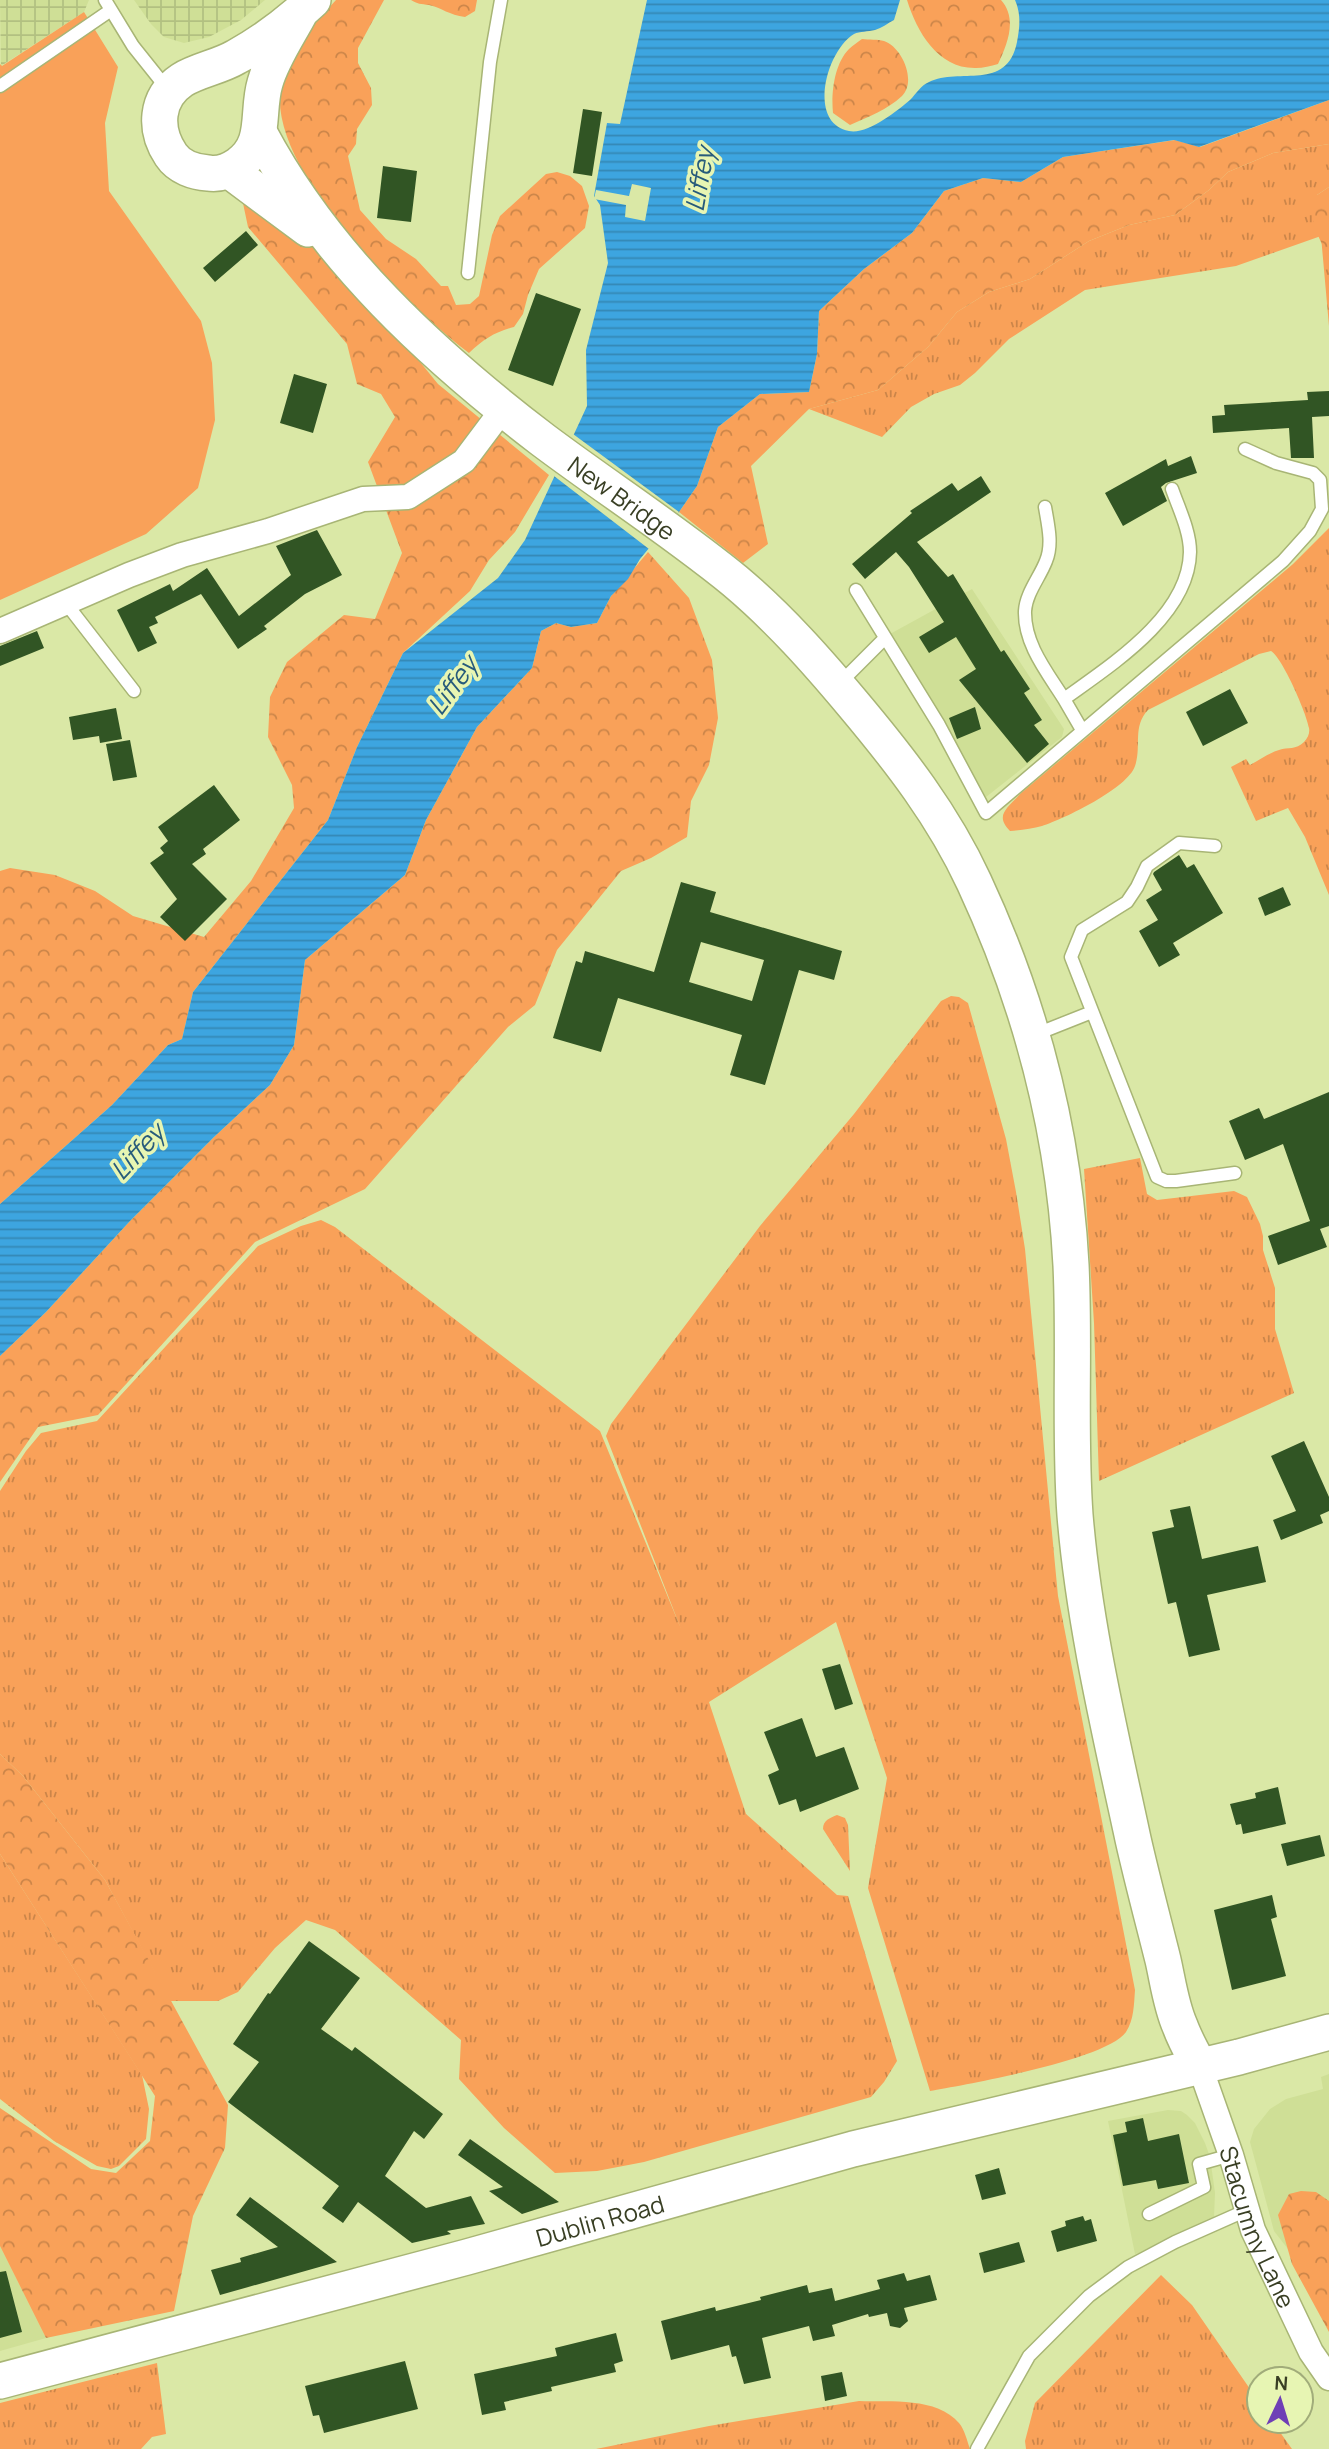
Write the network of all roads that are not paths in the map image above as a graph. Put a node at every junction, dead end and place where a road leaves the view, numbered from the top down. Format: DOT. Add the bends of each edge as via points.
graph roads {
  1 [pos="501,0"];
  2 [pos="108,5"];
  3 [pos="307,6"];
  4 [pos="183,82"];
  5 [pos="0,86"];
  6 [pos="261,126"];
  7 [pos="230,171"];
  8 [pos="337,250"];
  9 [pos="468,273"];
  10 [pos="503,409"];
  11 [pos="1245,449"];
  12 [pos="1172,489"];
  13 [pos="1045,508"];
  14 [pos="856,590"];
  15 [pos="65,603"];
  16 [pos="0,631"];
  17 [pos="884,639"];
  18 [pos="838,686"];
  19 [pos="134,691"];
  20 [pos="1064,699"];
  21 [pos="1083,730"];
  22 [pos="1215,846"];
  23 [pos="1092,1012"];
  24 [pos="1032,1036"];
  25 [pos="1235,1173"];
  26 [pos="1329,2032"];
  27 [pos="1200,2067"];
  28 [pos="1231,2155"];
  29 [pos="1247,2210"];
  30 [pos="1149,2214"];
  31 [pos="1329,2378"];
  32 [pos="0,2381"];
  33 [pos="977,2449"];
  1 -- 9 [label="lane"];
  2 -- 4 [label="lane" via="133,46"];
  2 -- 5 [label="lane"];
  3 -- 4 [label="main road" via="257,45"];
  3 -- 6 [label="main road" via="265,83"];
  4 -- 6 [label="main road" via="226,74 244,84 256,101"];
  4 -- 7 [label="main road" via="162,106 162,141 173,159 186,168 211,174"];
  6 -- 7 [label="main road" via="254,149"];
  6 -- 8 [label="main road" via="292,191"];
  7 -- 8 [label="main road"];
  8 -- 10 [label="main road, New Bridge" via="439,356"];
  10 -- 15 [label="street" via="464,461 408,497 363,499 182,555"];
  10 -- 18 [label="main road, New Bridge" via="740,585"];
  11 -- 21 [label="lane" via="1313,473 1320,480 1322,509 1310,531 1283,561"];
  12 -- 20 [label="lane" via="1189,537 1180,592 1135,645"];
  13 -- 20 [label="lane" via="1050,545 1025,609 1033,650"];
  14 -- 17 [label="lane"];
  15 -- 16 [label="street"];
  15 -- 19 [label="lane"];
  17 -- 18 [label="lane"];
  17 -- 21 [label="lane" via="939,725 986,813"];
  18 -- 24 [label="main road, New Bridge" via="915,780 957,846 1000,940"];
  20 -- 21 [label="lane"];
  22 -- 23 [label="lane" via="1179,843 1147,866 1127,902 1082,930 1071,957"];
  23 -- 24 [label="lane"];
  23 -- 25 [label="lane" via="1157,1177 1176,1181"];
  24 -- 27 [label="main road, New Bridge" via="1056,1135 1071,1263 1075,1512 1090,1631 1179,2025"];
  26 -- 27 [label="main road, Dublin Road"];
  27 -- 28 [label="street, Stacumny Lane"];
  27 -- 32 [label="main road, Dublin Road" via="839,2153"];
  28 -- 29 [label="street, Stacumny Lane"];
  28 -- 30 [label="lane" via="1199,2164 1204,2187"];
  29 -- 31 [label="street, Stacumny Lane" via="1270,2270"];
  29 -- 33 [label="lane" via="1128,2267 1089,2296 1029,2356"];
}
